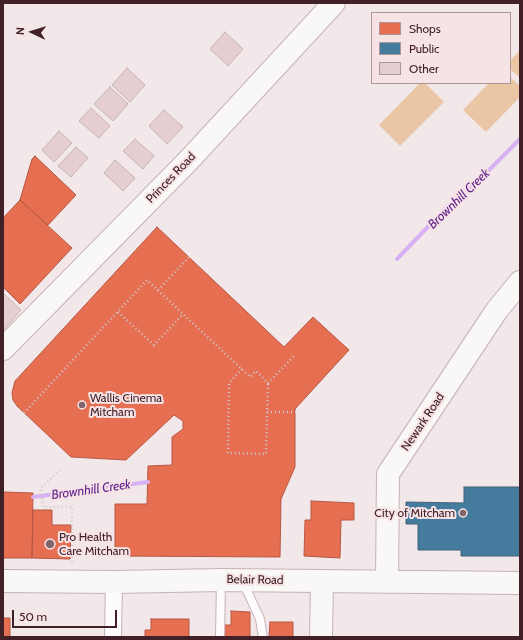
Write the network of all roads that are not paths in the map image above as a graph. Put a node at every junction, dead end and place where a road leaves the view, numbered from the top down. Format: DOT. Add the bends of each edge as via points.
graph roads {
  1 [pos="334,3"];
  2 [pos="520,282"];
  3 [pos="3,349"];
  4 [pos="221,580"];
  5 [pos="242,580"];
  6 [pos="3,581"];
  7 [pos="114,582"];
  8 [pos="322,582"];
  9 [pos="387,582"];
  10 [pos="516,584"];
  11 [pos="113,637"];
  12 [pos="220,637"];
  13 [pos="263,637"];
  14 [pos="321,637"];
  1 -- 3 [label="street, Princes Road" via="188,161"];
  2 -- 9 [label="street, Newark Road" via="497,310 388,474"];
  4 -- 5 [label="street, Belair Road"];
  4 -- 7 [label="street, Belair Road"];
  4 -- 12 [label="lane"];
  5 -- 8 [label="street, Belair Road"];
  5 -- 13 [label="lane" via="260,619"];
  6 -- 7 [label="street, Belair Road"];
  7 -- 11 [label="street"];
  8 -- 9 [label="street, Belair Road"];
  8 -- 14 [label="street"];
  9 -- 10 [label="street, Belair Road"];
}
